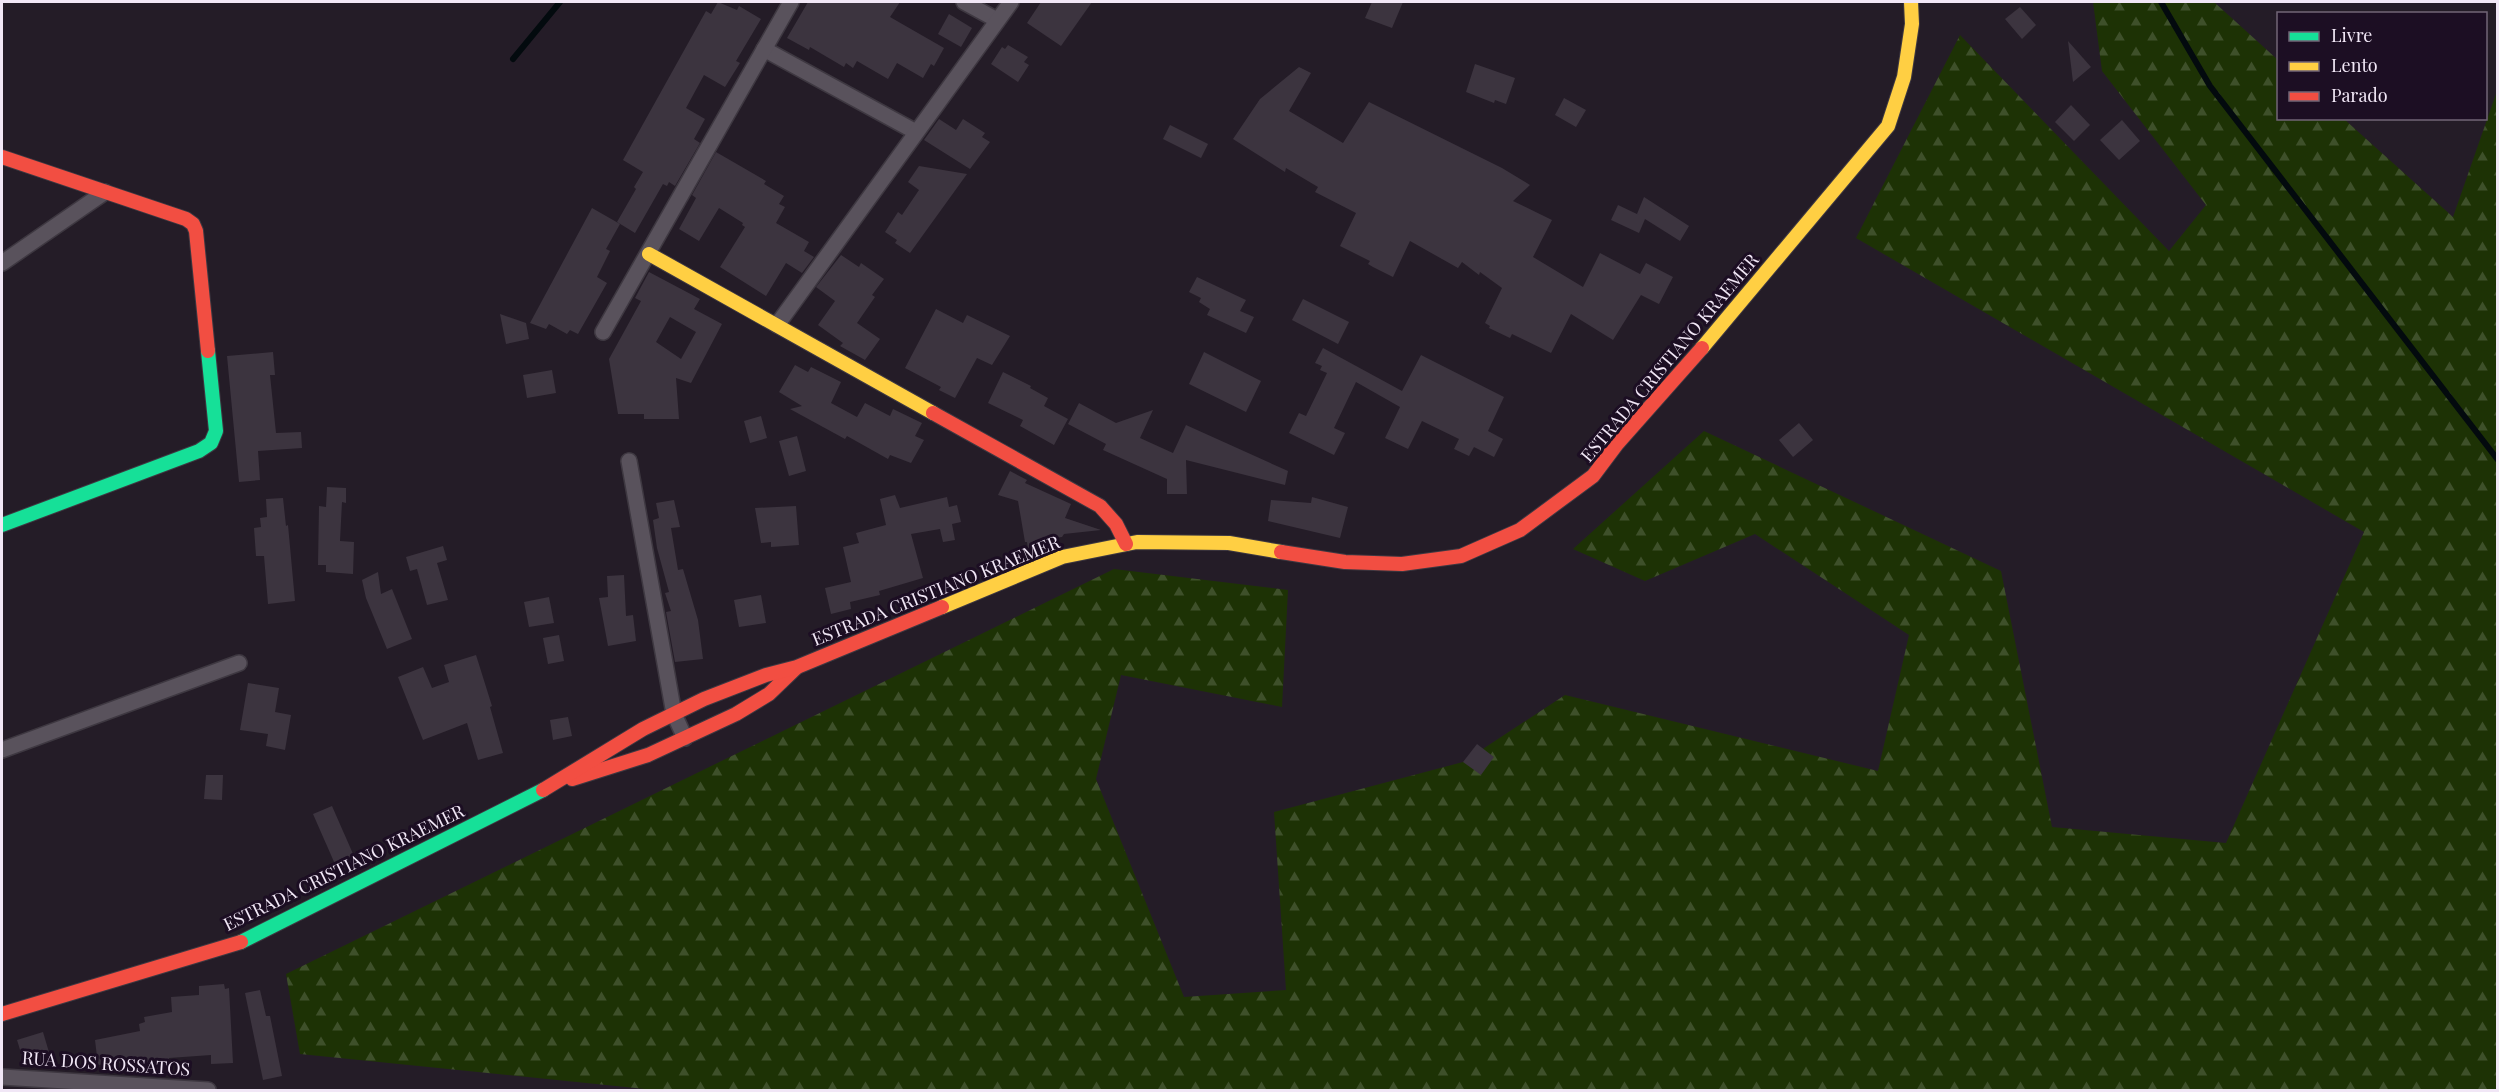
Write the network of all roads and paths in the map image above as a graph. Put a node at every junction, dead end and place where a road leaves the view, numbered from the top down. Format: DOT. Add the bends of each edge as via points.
graph roads {
  1 [pos="791,2"];
  2 [pos="964,2"];
  3 [pos="1011,2"];
  4 [pos="1911,2"];
  5 [pos="997,20"];
  6 [pos="764,49"];
  7 [pos="916,132"];
  8 [pos="2,158"];
  9 [pos="105,192"];
  10 [pos="649,254"];
  11 [pos="2,263"];
  12 [pos="777,325"];
  13 [pos="603,332"];
  14 [pos="629,460"];
  15 [pos="2,525"];
  16 [pos="1126,544"];
  17 [pos="239,663"];
  18 [pos="797,667"];
  19 [pos="674,714"];
  20 [pos="685,738"];
  21 [pos="2,750"];
  22 [pos="560,782"];
  23 [pos="2,1014"];
  24 [pos="2,1077"];
  25 [pos="208,1090"];
  1 -- 6 [label="street"];
  2 -- 5 [label="street"];
  3 -- 5 [label="street"];
  4 -- 16 [label="main road, ESTRADA CRISTIANO KRAEMER" via="1912,24 1904,77 1888,126 1593,476 1520,530 1461,556 1402,564 1345,562 1229,543"];
  5 -- 7 [label="street"];
  6 -- 7 [label="street"];
  6 -- 10 [label="street"];
  7 -- 12 [label="street"];
  8 -- 9 [label="main road"];
  9 -- 11 [label="street"];
  9 -- 15 [label="main road" via="186,219 195,227 214,438 199,451"];
  10 -- 12 [label="main road"];
  10 -- 13 [label="street"];
  12 -- 16 [label="main road" via="1100,506 1116,524"];
  14 -- 19 [label="street"];
  16 -- 18 [label="main road, ESTRADA CRISTIANO KRAEMER" via="1062,557"];
  17 -- 21 [label="street"];
  18 -- 19 [label="main road, ESTRADA CRISTIANO KRAEMER" via="754,678"];
  18 -- 20 [label="main road, ESTRADA CRISTIANO KRAEMER" via="769,694"];
  19 -- 20 [label="street"];
  19 -- 22 [label="main road, ESTRADA CRISTIANO KRAEMER" via="595,756"];
  20 -- 22 [label="main road, ESTRADA CRISTIANO KRAEMER" via="597,773"];
  22 -- 23 [label="main road, ESTRADA CRISTIANO KRAEMER" via="244,941"];
  24 -- 25 [label="street, RUA DOS ROSSATOS"];
}
